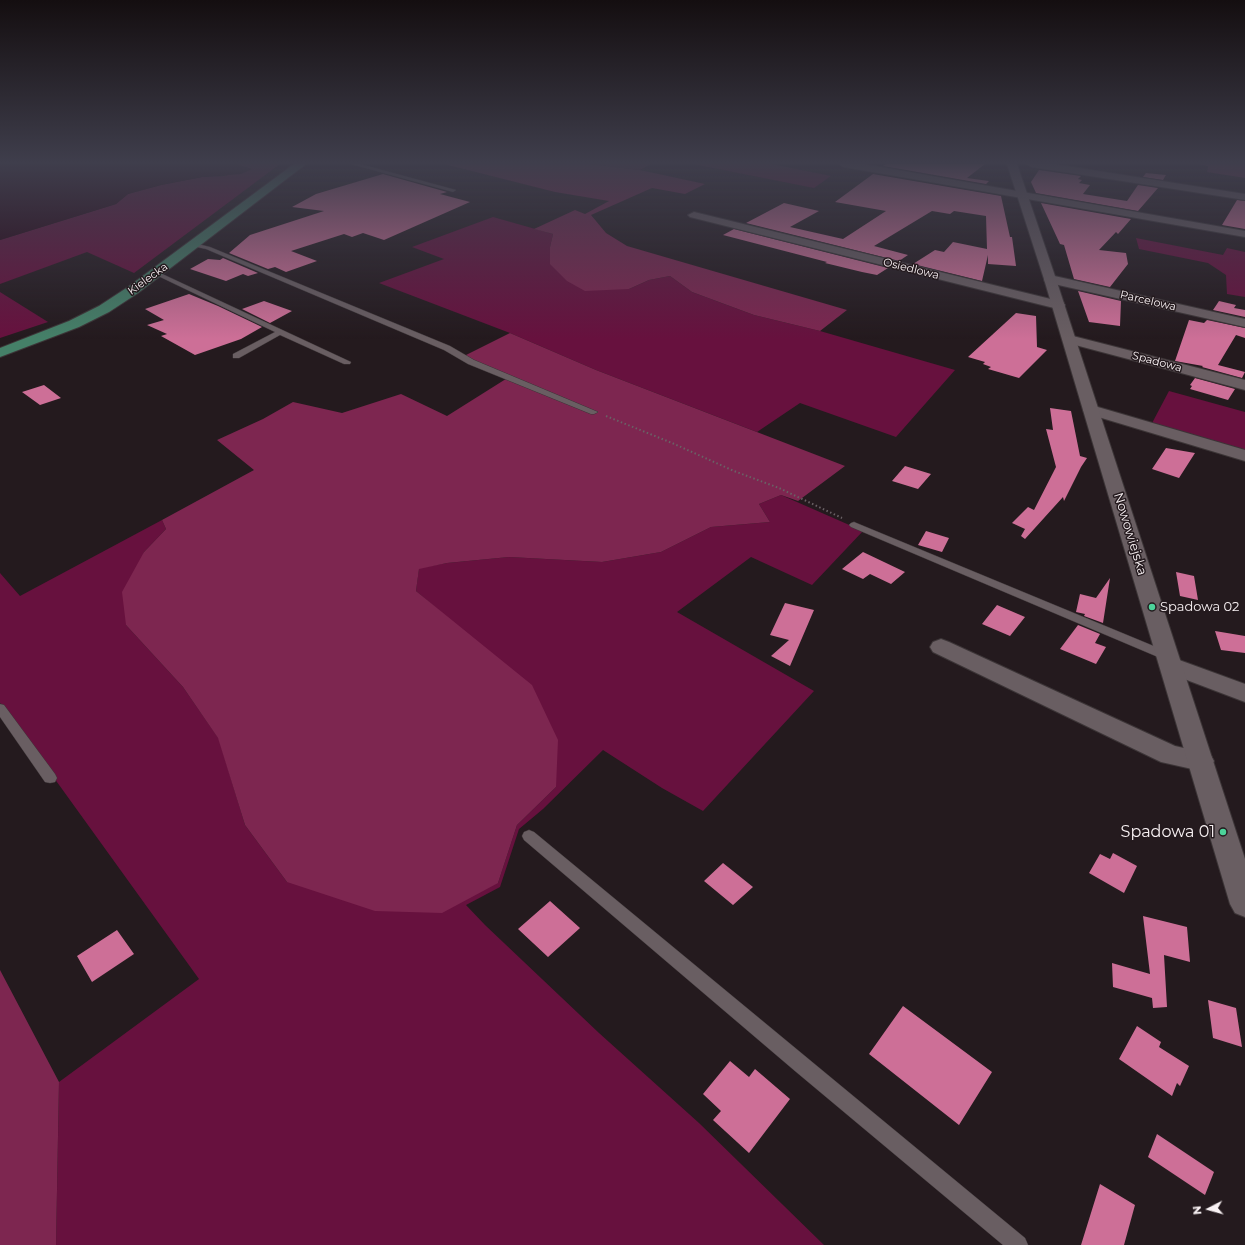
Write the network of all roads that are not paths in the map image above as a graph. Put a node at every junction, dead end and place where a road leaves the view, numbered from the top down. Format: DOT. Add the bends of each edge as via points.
graph roads {
  1 [pos="225,222"];
  2 [pos="723,222"];
  3 [pos="1032,222"];
  4 [pos="1177,222"];
  5 [pos="1245,234"];
  6 [pos="194,245"];
  7 [pos="156,273"];
  8 [pos="1050,279"];
  9 [pos="1058,305"];
  10 [pos="1245,323"];
  11 [pos="280,332"];
  12 [pos="1068,339"];
  13 [pos="0,354"];
  14 [pos="236,356"];
  15 [pos="347,362"];
  16 [pos="1245,385"];
  17 [pos="1091,410"];
  18 [pos="594,412"];
  19 [pos="1245,456"];
  20 [pos="854,525"];
  21 [pos="941,647"];
  22 [pos="1170,661"];
  23 [pos="1245,693"];
  24 [pos="0,708"];
  25 [pos="1201,761"];
  26 [pos="50,778"];
  27 [pos="528,836"];
  28 [pos="1245,904"];
  29 [pos="1018,1245"];
  1 -- 6 [label="main road, Kielecka"];
  2 -- 9 [label="street, Osiedlowa"];
  3 -- 8 [label="street, Nowowiejska"];
  4 -- 5 [label="street"];
  6 -- 7 [label="main road, Kielecka"];
  6 -- 18 [label="lane" via="208,248 447,348 471,362"];
  7 -- 11 [label="lane"];
  7 -- 13 [label="main road, Kielecka" via="110,305 74,324"];
  8 -- 9 [label="street, Nowowiejska"];
  8 -- 10 [label="street, Parcelowa"];
  9 -- 12 [label="street, Nowowiejska"];
  11 -- 14 [label="lane"];
  11 -- 15 [label="lane"];
  12 -- 16 [label="street, Spadowa"];
  12 -- 17 [label="street, Nowowiejska"];
  17 -- 19 [label="street"];
  17 -- 22 [label="street, Nowowiejska"];
  20 -- 22 [label="lane"];
  21 -- 25 [label="street" via="1170,755"];
  22 -- 23 [label="street"];
  22 -- 25 [label="street, Nowowiejska"];
  24 -- 26 [label="lane"];
  25 -- 28 [label="street, Nowowiejska"];
  27 -- 29 [label="lane"];
}
